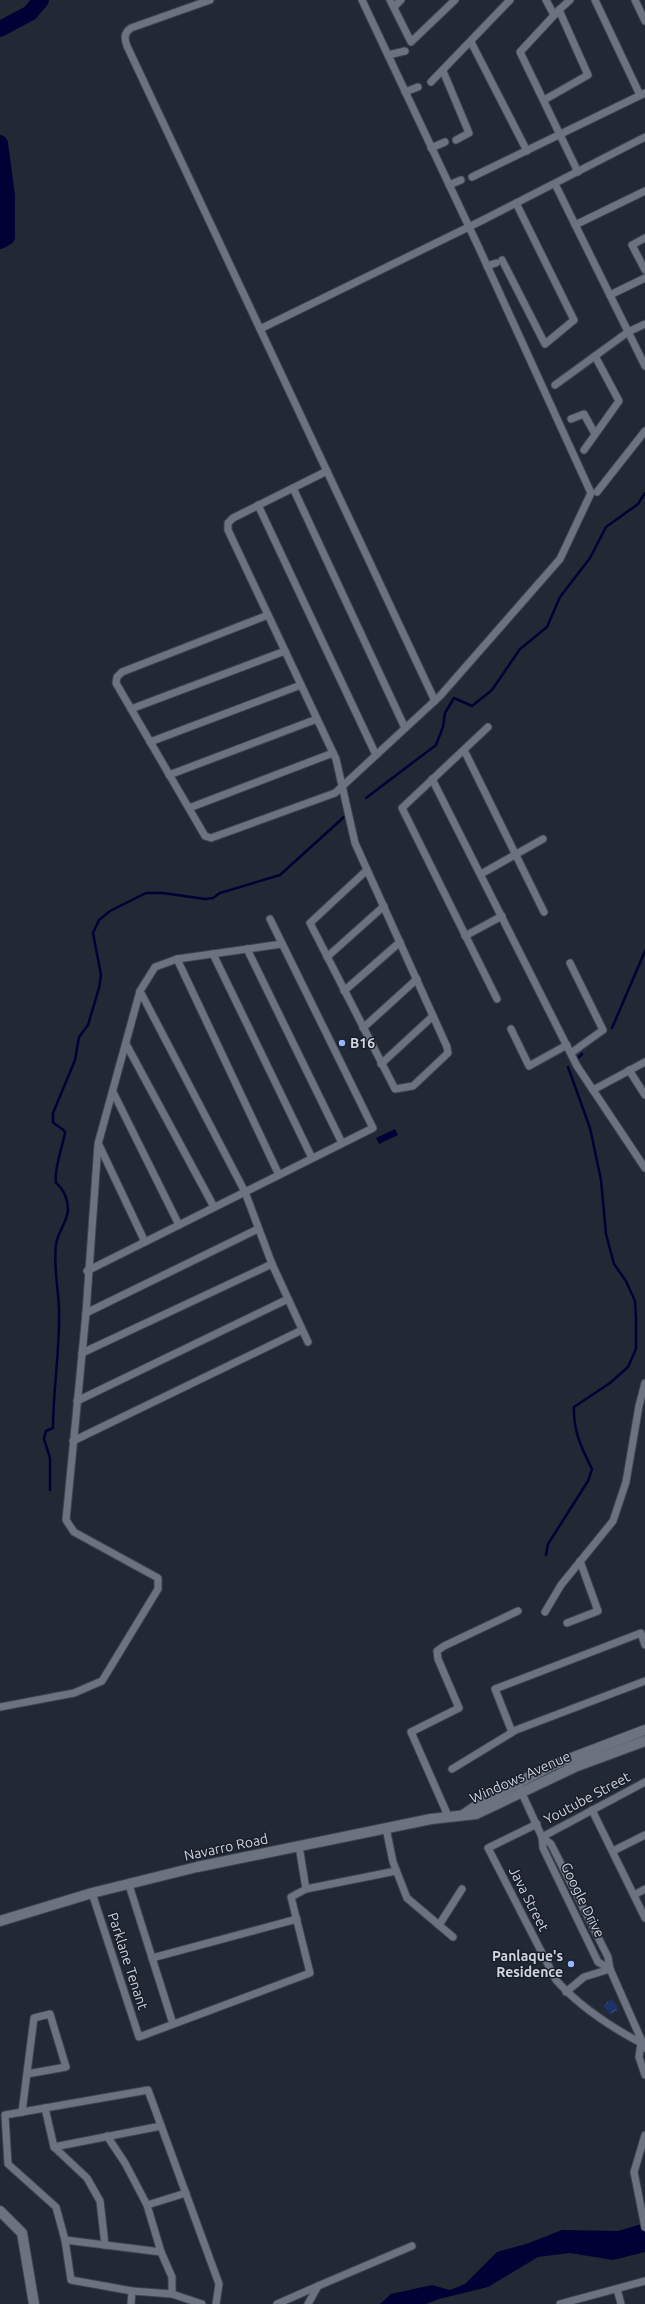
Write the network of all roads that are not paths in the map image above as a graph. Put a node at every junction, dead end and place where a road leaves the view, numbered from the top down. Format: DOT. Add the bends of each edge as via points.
graph roads {
  1 [pos="210,0"];
  2 [pos="362,0"];
  3 [pos="390,0"];
  4 [pos="401,0"];
  5 [pos="455,0"];
  6 [pos="510,0"];
  7 [pos="546,0"];
  8 [pos="570,0"];
  9 [pos="595,0"];
  10 [pos="635,0"];
  11 [pos="394,7"];
  12 [pos="643,11"];
  13 [pos="556,13"];
  14 [pos="645,21"];
  15 [pos="471,42"];
  16 [pos="405,51"];
  17 [pos="388,56"];
  18 [pos="443,71"];
  19 [pos="431,82"];
  20 [pos="418,87"];
  21 [pos="405,92"];
  22 [pos="643,94"];
  23 [pos="544,100"];
  24 [pos="560,134"];
  25 [pos="645,138"];
  26 [pos="456,140"];
  27 [pos="445,142"];
  28 [pos="431,148"];
  29 [pos="527,152"];
  30 [pos="578,172"];
  31 [pos="472,177"];
  32 [pos="461,180"];
  33 [pos="555,184"];
  34 [pos="449,185"];
  35 [pos="645,191"];
  36 [pos="516,203"];
  37 [pos="575,225"];
  38 [pos="645,238"];
  39 [pos="487,266"];
  40 [pos="645,270"];
  41 [pos="645,278"];
  42 [pos="610,295"];
  43 [pos="645,324"];
  44 [pos="260,329"];
  45 [pos="628,332"];
  46 [pos="595,356"];
  47 [pos="645,366"];
  48 [pos="555,385"];
  49 [pos="571,419"];
  50 [pos="645,431"];
  51 [pos="595,434"];
  52 [pos="584,450"];
  53 [pos="327,471"];
  54 [pos="293,488"];
  55 [pos="598,492"];
  56 [pos="258,505"];
  57 [pos="268,615"];
  58 [pos="284,651"];
  59 [pos="301,685"];
  60 [pos="435,701"];
  61 [pos="131,709"];
  62 [pos="317,719"];
  63 [pos="488,727"];
  64 [pos="405,728"];
  65 [pos="150,742"];
  66 [pos="464,750"];
  67 [pos="333,753"];
  68 [pos="376,755"];
  69 [pos="169,775"];
  70 [pos="432,779"];
  71 [pos="341,787"];
  72 [pos="189,808"];
  73 [pos="543,839"];
  74 [pos="516,854"];
  75 [pos="367,870"];
  76 [pos="481,874"];
  77 [pos="384,906"];
  78 [pos="544,912"];
  79 [pos="502,916"];
  80 [pos="270,919"];
  81 [pos="465,936"];
  82 [pos="400,942"];
  83 [pos="282,944"];
  84 [pos="247,949"];
  85 [pos="213,954"];
  86 [pos="327,957"];
  87 [pos="177,959"];
  88 [pos="570,963"];
  89 [pos="417,979"];
  90 [pos="140,991"];
  91 [pos="344,991"];
  92 [pos="497,999"];
  93 [pos="433,1016"];
  94 [pos="363,1028"];
  95 [pos="511,1029"];
  96 [pos="126,1044"];
  97 [pos="567,1045"];
  98 [pos="571,1053"];
  99 [pos="645,1062"];
  100 [pos="381,1064"];
  101 [pos="629,1070"];
  102 [pos="593,1090"];
  103 [pos="113,1092"];
  104 [pos="645,1095"];
  105 [pos="342,1143"];
  106 [pos="98,1144"];
  107 [pos="312,1158"];
  108 [pos="645,1168"];
  109 [pos="279,1175"];
  110 [pos="245,1192"];
  111 [pos="214,1207"];
  112 [pos="178,1225"];
  113 [pos="258,1229"];
  114 [pos="145,1242"];
  115 [pos="272,1264"];
  116 [pos="87,1271"];
  117 [pos="288,1299"];
  118 [pos="86,1313"];
  119 [pos="302,1330"];
  120 [pos="308,1342"];
  121 [pos="82,1353"];
  122 [pos="645,1382"];
  123 [pos="77,1401"];
  124 [pos="73,1441"];
  125 [pos="580,1561"];
  126 [pos="518,1611"];
  127 [pos="545,1612"];
  128 [pos="567,1623"];
  129 [pos="645,1645"];
  130 [pos="645,1681"];
  131 [pos="0,1707"];
  132 [pos="645,1730"];
  133 [pos="512,1732"];
  134 [pos="645,1741"];
  135 [pos="452,1769"];
  136 [pos="645,1782"];
  137 [pos="519,1787"];
  138 [pos="592,1810"];
  139 [pos="462,1816"];
  140 [pos="449,1818"];
  141 [pos="537,1824"];
  142 [pos="386,1828"];
  143 [pos="645,1835"];
  144 [pos="542,1836"];
  145 [pos="299,1846"];
  146 [pos="613,1851"];
  147 [pos="396,1870"];
  148 [pos="129,1885"];
  149 [pos="306,1889"];
  150 [pos="645,1889"];
  151 [pos="462,1890"];
  152 [pos="92,1894"];
  153 [pos="634,1895"];
  154 [pos="645,1918"];
  155 [pos="297,1919"];
  156 [pos="0,1921"];
  157 [pos="439,1925"];
  158 [pos="453,1937"];
  159 [pos="152,1958"];
  160 [pos="610,1969"];
  161 [pos="566,1992"];
  162 [pos="173,2024"];
  163 [pos="644,2044"];
  164 [pos="27,2074"];
  165 [pos="645,2076"];
  166 [pos="45,2108"];
  167 [pos="22,2112"];
  168 [pos="161,2126"];
  169 [pos="645,2135"];
  170 [pos="107,2136"];
  171 [pos="54,2147"];
  172 [pos="642,2155"];
  173 [pos="186,2193"];
  174 [pos="147,2204"];
  175 [pos="0,2211"];
  176 [pos="645,2227"];
  177 [pos="65,2240"];
  178 [pos="105,2245"];
  179 [pos="412,2246"];
  180 [pos="161,2252"];
  181 [pos="645,2281"];
  182 [pos="318,2286"];
  183 [pos="617,2289"];
  184 [pos="132,2291"];
  185 [pos="172,2294"];
  186 [pos="30,2304"];
  187 [pos="34,2304"];
  188 [pos="132,2304"];
  189 [pos="202,2304"];
  190 [pos="216,2304"];
  191 [pos="277,2304"];
  192 [pos="308,2304"];
  193 [pos="560,2304"];
  194 [pos="621,2304"];
  1 -- 44 [label="street" via="131,28 126,31 124,38"];
  2 -- 17 [label="street"];
  3 -- 11 [label="street"];
  4 -- 11 [label="street"];
  5 -- 11 [label="street" via="411,42"];
  6 -- 15 [label="street"];
  7 -- 13 [label="street"];
  8 -- 13 [label="street"];
  9 -- 22 [label="street"];
  10 -- 12 [label="street"];
  12 -- 14 [label="street"];
  13 -- 23 [label="street" via="520,52"];
  13 -- 23 [label="street" via="588,75"];
  15 -- 18 [label="street"];
  15 -- 29 [label="street"];
  16 -- 17 [label="street"];
  17 -- 21 [label="street"];
  18 -- 19 [label="street"];
  18 -- 26 [label="street" via="468,133"];
  20 -- 21 [label="street"];
  21 -- 28 [label="street"];
  22 -- 24 [label="street"];
  23 -- 24 [label="street"];
  24 -- 29 [label="street"];
  24 -- 30 [label="street"];
  25 -- 30 [label="street"];
  27 -- 28 [label="street"];
  28 -- 34 [label="street"];
  29 -- 31 [label="street"];
  30 -- 33 [label="street"];
  32 -- 34 [label="street"];
  33 -- 36 [label="street"];
  33 -- 37 [label="street"];
  34 -- 39 [label="street"];
  35 -- 37 [label="street"];
  36 -- 39 [label="street" via="574,320 545,344 500,262"];
  36 -- 44 [label="street"];
  37 -- 42 [label="street"];
  38 -- 40 [label="street" via="632,245"];
  39 -- 60 [label="street" via="531,352 591,493 560,559"];
  41 -- 42 [label="street"];
  42 -- 45 [label="street"];
  43 -- 45 [label="street"];
  44 -- 53 [label="street"];
  45 -- 46 [label="street"];
  45 -- 47 [label="street"];
  46 -- 48 [label="street"];
  46 -- 51 [label="street" via="619,401"];
  49 -- 51 [label="street" via="584,414"];
  50 -- 55 [label="street"];
  51 -- 52 [label="street"];
  53 -- 54 [label="street"];
  53 -- 60 [label="street"];
  54 -- 56 [label="street"];
  54 -- 64 [label="street"];
  56 -- 57 [label="street" via="228,522 228,530"];
  56 -- 68 [label="street"];
  57 -- 58 [label="street"];
  57 -- 61 [label="street" via="122,672 116,683"];
  58 -- 59 [label="street"];
  58 -- 61 [label="street"];
  59 -- 62 [label="street"];
  59 -- 65 [label="street"];
  60 -- 64 [label="street"];
  61 -- 65 [label="street"];
  62 -- 67 [label="street"];
  62 -- 69 [label="street"];
  63 -- 66 [label="street"];
  64 -- 68 [label="street"];
  65 -- 69 [label="street"];
  66 -- 70 [label="street"];
  66 -- 74 [label="street"];
  67 -- 71 [label="street" via="341,777"];
  67 -- 72 [label="street"];
  68 -- 71 [label="street"];
  69 -- 72 [label="street"];
  70 -- 76 [label="street"];
  70 -- 81 [label="street" via="402,808"];
  71 -- 72 [label="street" via="335,793 211,838 205,836"];
  71 -- 75 [label="street" via="355,843"];
  73 -- 74 [label="street"];
  74 -- 76 [label="street"];
  74 -- 78 [label="street"];
  75 -- 77 [label="street"];
  75 -- 86 [label="street" via="310,923"];
  76 -- 79 [label="street"];
  77 -- 82 [label="street"];
  77 -- 86 [label="street"];
  79 -- 81 [label="street"];
  79 -- 97 [label="street"];
  80 -- 83 [label="street"];
  81 -- 92 [label="street"];
  82 -- 89 [label="street"];
  82 -- 91 [label="street"];
  83 -- 84 [label="street"];
  83 -- 105 [label="street" via="373,1128"];
  84 -- 85 [label="street"];
  84 -- 105 [label="street"];
  85 -- 87 [label="street"];
  85 -- 107 [label="street"];
  86 -- 91 [label="street"];
  87 -- 90 [label="street" via="155,967"];
  87 -- 109 [label="street"];
  88 -- 98 [label="street" via="603,1030"];
  89 -- 93 [label="street"];
  89 -- 94 [label="street"];
  90 -- 96 [label="street"];
  90 -- 110 [label="street"];
  91 -- 94 [label="street"];
  93 -- 100 [label="street"];
  93 -- 100 [label="street" via="448,1053 413,1086 395,1089"];
  94 -- 100 [label="street"];
  95 -- 97 [label="street" via="529,1066"];
  96 -- 103 [label="street"];
  96 -- 111 [label="street"];
  97 -- 98 [label="street"];
  98 -- 102 [label="street"];
  99 -- 101 [label="street"];
  101 -- 102 [label="street"];
  101 -- 104 [label="street"];
  102 -- 108 [label="street"];
  103 -- 106 [label="street"];
  103 -- 112 [label="street"];
  105 -- 107 [label="street"];
  106 -- 114 [label="street"];
  106 -- 116 [label="street"];
  107 -- 109 [label="street"];
  109 -- 110 [label="street"];
  110 -- 111 [label="street"];
  110 -- 113 [label="street"];
  111 -- 112 [label="street"];
  112 -- 114 [label="street"];
  113 -- 115 [label="street"];
  113 -- 118 [label="street"];
  114 -- 116 [label="street"];
  115 -- 117 [label="street"];
  115 -- 121 [label="street"];
  116 -- 118 [label="street"];
  117 -- 119 [label="street"];
  117 -- 123 [label="street"];
  118 -- 121 [label="street"];
  119 -- 120 [label="street"];
  119 -- 124 [label="street"];
  121 -- 123 [label="street"];
  122 -- 125 [label="street" via="621,1502 613,1520"];
  123 -- 124 [label="street"];
  124 -- 131 [label="street" via="66,1520 74,1532 158,1578 158,1589 102,1681 74,1693"];
  125 -- 127 [label="street" via="561,1585"];
  125 -- 128 [label="street" via="598,1611"];
  126 -- 140 [label="street" via="437,1651 459,1708 411,1732"];
  129 -- 133 [label="street" via="641,1633 495,1689"];
  130 -- 133 [label="street"];
  132 -- 137 [label="street, Windows Avenue" via="553,1765"];
  133 -- 135 [label="street"];
  134 -- 137 [label="street, Windows Avenue"];
  136 -- 138 [label="street, Youtube Street"];
  137 -- 139 [label="street, Windows Avenue" via="476,1814"];
  137 -- 141 [label="street, Google Drive"];
  138 -- 144 [label="street, Youtube Street"];
  138 -- 146 [label="street"];
  139 -- 140 [label="street, Navarro Road"];
  140 -- 142 [label="street, Navarro Road"];
  141 -- 144 [label="street, Google Drive"];
  141 -- 161 [label="street, Java Street" via="488,1848 556,1980"];
  142 -- 145 [label="street, Navarro Road"];
  142 -- 147 [label="street"];
  143 -- 146 [label="street"];
  144 -- 160 [label="street, Google Drive" via="551,1844 608,1956"];
  144 -- 160 [label="street, Google Drive" via="543,1848 598,1962"];
  145 -- 148 [label="street, Navarro Road" via="198,1867"];
  145 -- 149 [label="street"];
  146 -- 153 [label="street"];
  147 -- 149 [label="street"];
  147 -- 157 [label="street" via="407,1898"];
  148 -- 152 [label="street, Navarro Road"];
  148 -- 159 [label="street"];
  149 -- 155 [label="street" via="291,1896"];
  150 -- 153 [label="street"];
  151 -- 157 [label="street"];
  152 -- 156 [label="street, Navarro Road"];
  152 -- 162 [label="street, Parklane Tenant" via="139,2037"];
  153 -- 154 [label="street"];
  155 -- 159 [label="street"];
  155 -- 162 [label="street" via="310,1973"];
  157 -- 158 [label="street"];
  159 -- 162 [label="street"];
  160 -- 161 [label="street" via="584,1977"];
  160 -- 163 [label="street, Google Drive"];
  161 -- 163 [label="street, Java Street" via="623,2033"];
  163 -- 165 [label="street" via="639,2057"];
  164 -- 164 [label="street" via="34,2018 50,2014 66,2067"];
  164 -- 167 [label="street"];
  166 -- 167 [label="street"];
  166 -- 168 [label="street" via="148,2090"];
  166 -- 171 [label="street"];
  167 -- 177 [label="street" via="5,2115 8,2164 56,2207"];
  168 -- 170 [label="street"];
  168 -- 173 [label="street"];
  169 -- 172 [label="street"];
  170 -- 171 [label="street"];
  170 -- 174 [label="street"];
  171 -- 178 [label="street" via="87,2178 100,2201"];
  172 -- 176 [label="street" via="634,2172"];
  173 -- 174 [label="street"];
  173 -- 190 [label="street" via="219,2284"];
  174 -- 180 [label="street"];
  175 -- 187 [label="street" via="22,2233"];
  177 -- 178 [label="street"];
  177 -- 184 [label="street" via="71,2280"];
  178 -- 180 [label="street"];
  179 -- 182 [label="street"];
  180 -- 185 [label="street" via="172,2277"];
  181 -- 183 [label="street"];
  182 -- 191 [label="street"];
  182 -- 192 [label="street"];
  183 -- 193 [label="street"];
  183 -- 194 [label="street"];
  184 -- 185 [label="street"];
  184 -- 188 [label="street"];
  185 -- 189 [label="street"];
  186 -- 187 [label="street"];
}
